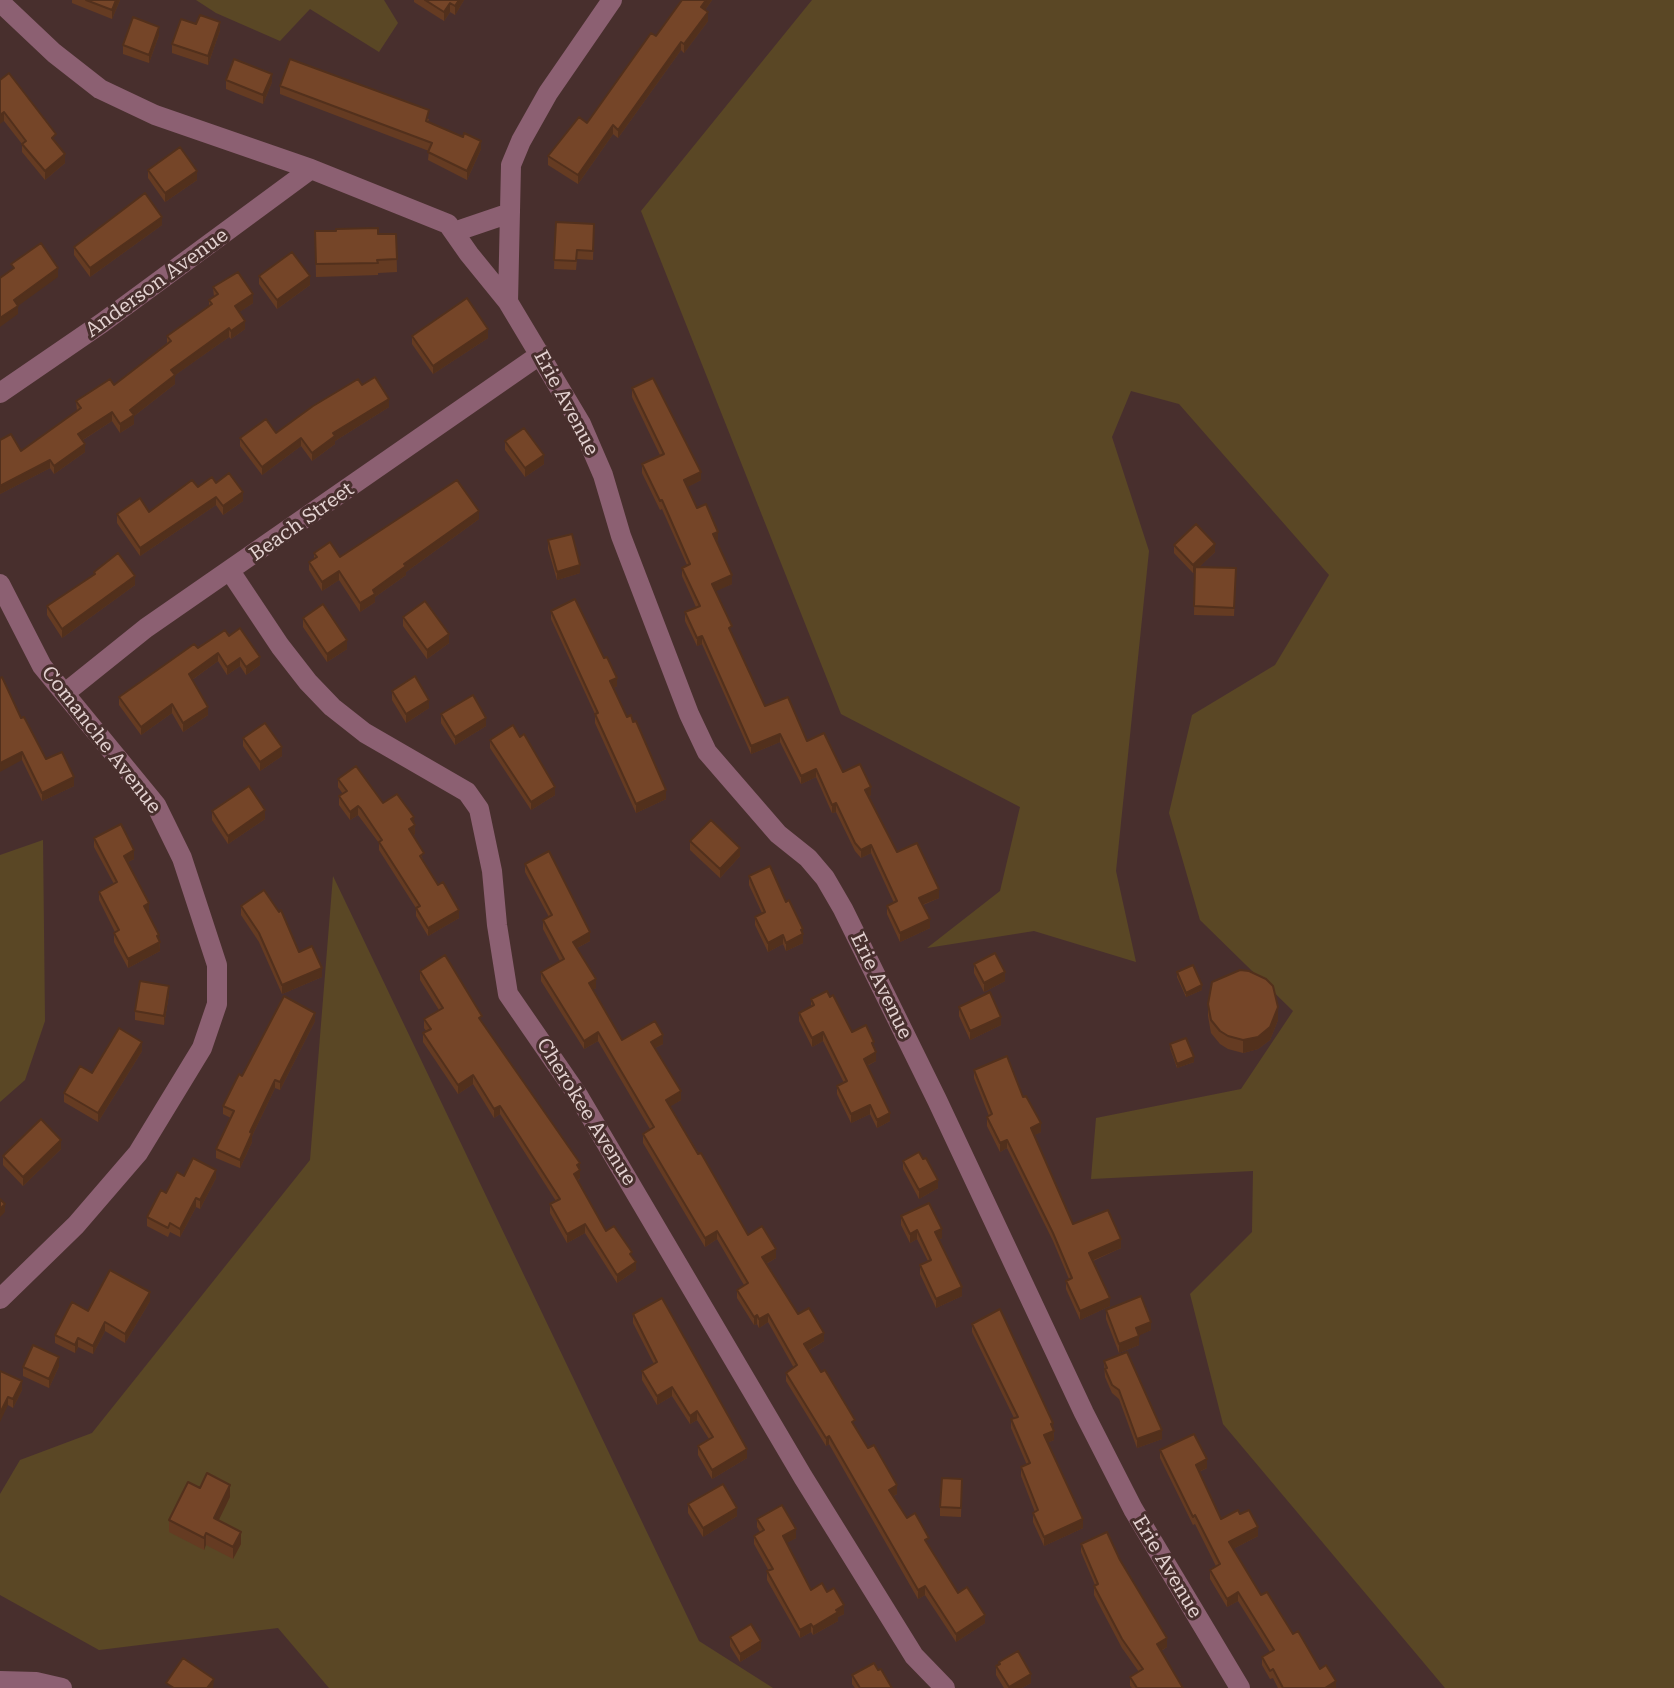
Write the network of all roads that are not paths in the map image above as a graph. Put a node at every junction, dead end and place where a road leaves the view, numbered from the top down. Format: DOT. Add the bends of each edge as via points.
graph roads {
  1 [pos="612,0"];
  2 [pos="0,2"];
  3 [pos="311,169"];
  4 [pos="510,213"];
  5 [pos="454,232"];
  6 [pos="508,302"];
  7 [pos="541,354"];
  8 [pos="0,393"];
  9 [pos="230,571"];
  10 [pos="0,584"];
  11 [pos="65,693"];
  12 [pos="0,1299"];
  13 [pos="0,1681"];
  14 [pos="62,1688"];
  15 [pos="945,1688"];
  16 [pos="1240,1688"];
  1 -- 4 [label="street" via="521,141 511,165"];
  2 -- 3 [label="street, Erie Avenue" via="100,89 155,115"];
  3 -- 5 [label="street, Erie Avenue" via="448,224"];
  3 -- 8 [label="street, Anderson Avenue"];
  4 -- 5 [label="street"];
  4 -- 6 [label="street"];
  5 -- 6 [label="street, Erie Avenue"];
  6 -- 7 [label="street, Erie Avenue"];
  7 -- 9 [label="street, Beach Street"];
  7 -- 16 [label="street, Erie Avenue" via="603,475 621,536 707,752 778,834 808,858 843,909 1112,1468"];
  9 -- 11 [label="street, Beach Street" via="146,628"];
  9 -- 15 [label="street, Cherokee Avenue" via="280,646 332,707 365,733 467,792 479,809 508,994 579,1097 914,1656"];
  10 -- 11 [label="street, Comanche Avenue" via="42,666"];
  11 -- 12 [label="street, Comanche Avenue" via="156,805 182,858 217,965 217,1004 202,1048 138,1153 76,1225"];
  13 -- 14 [label="street"];
}
